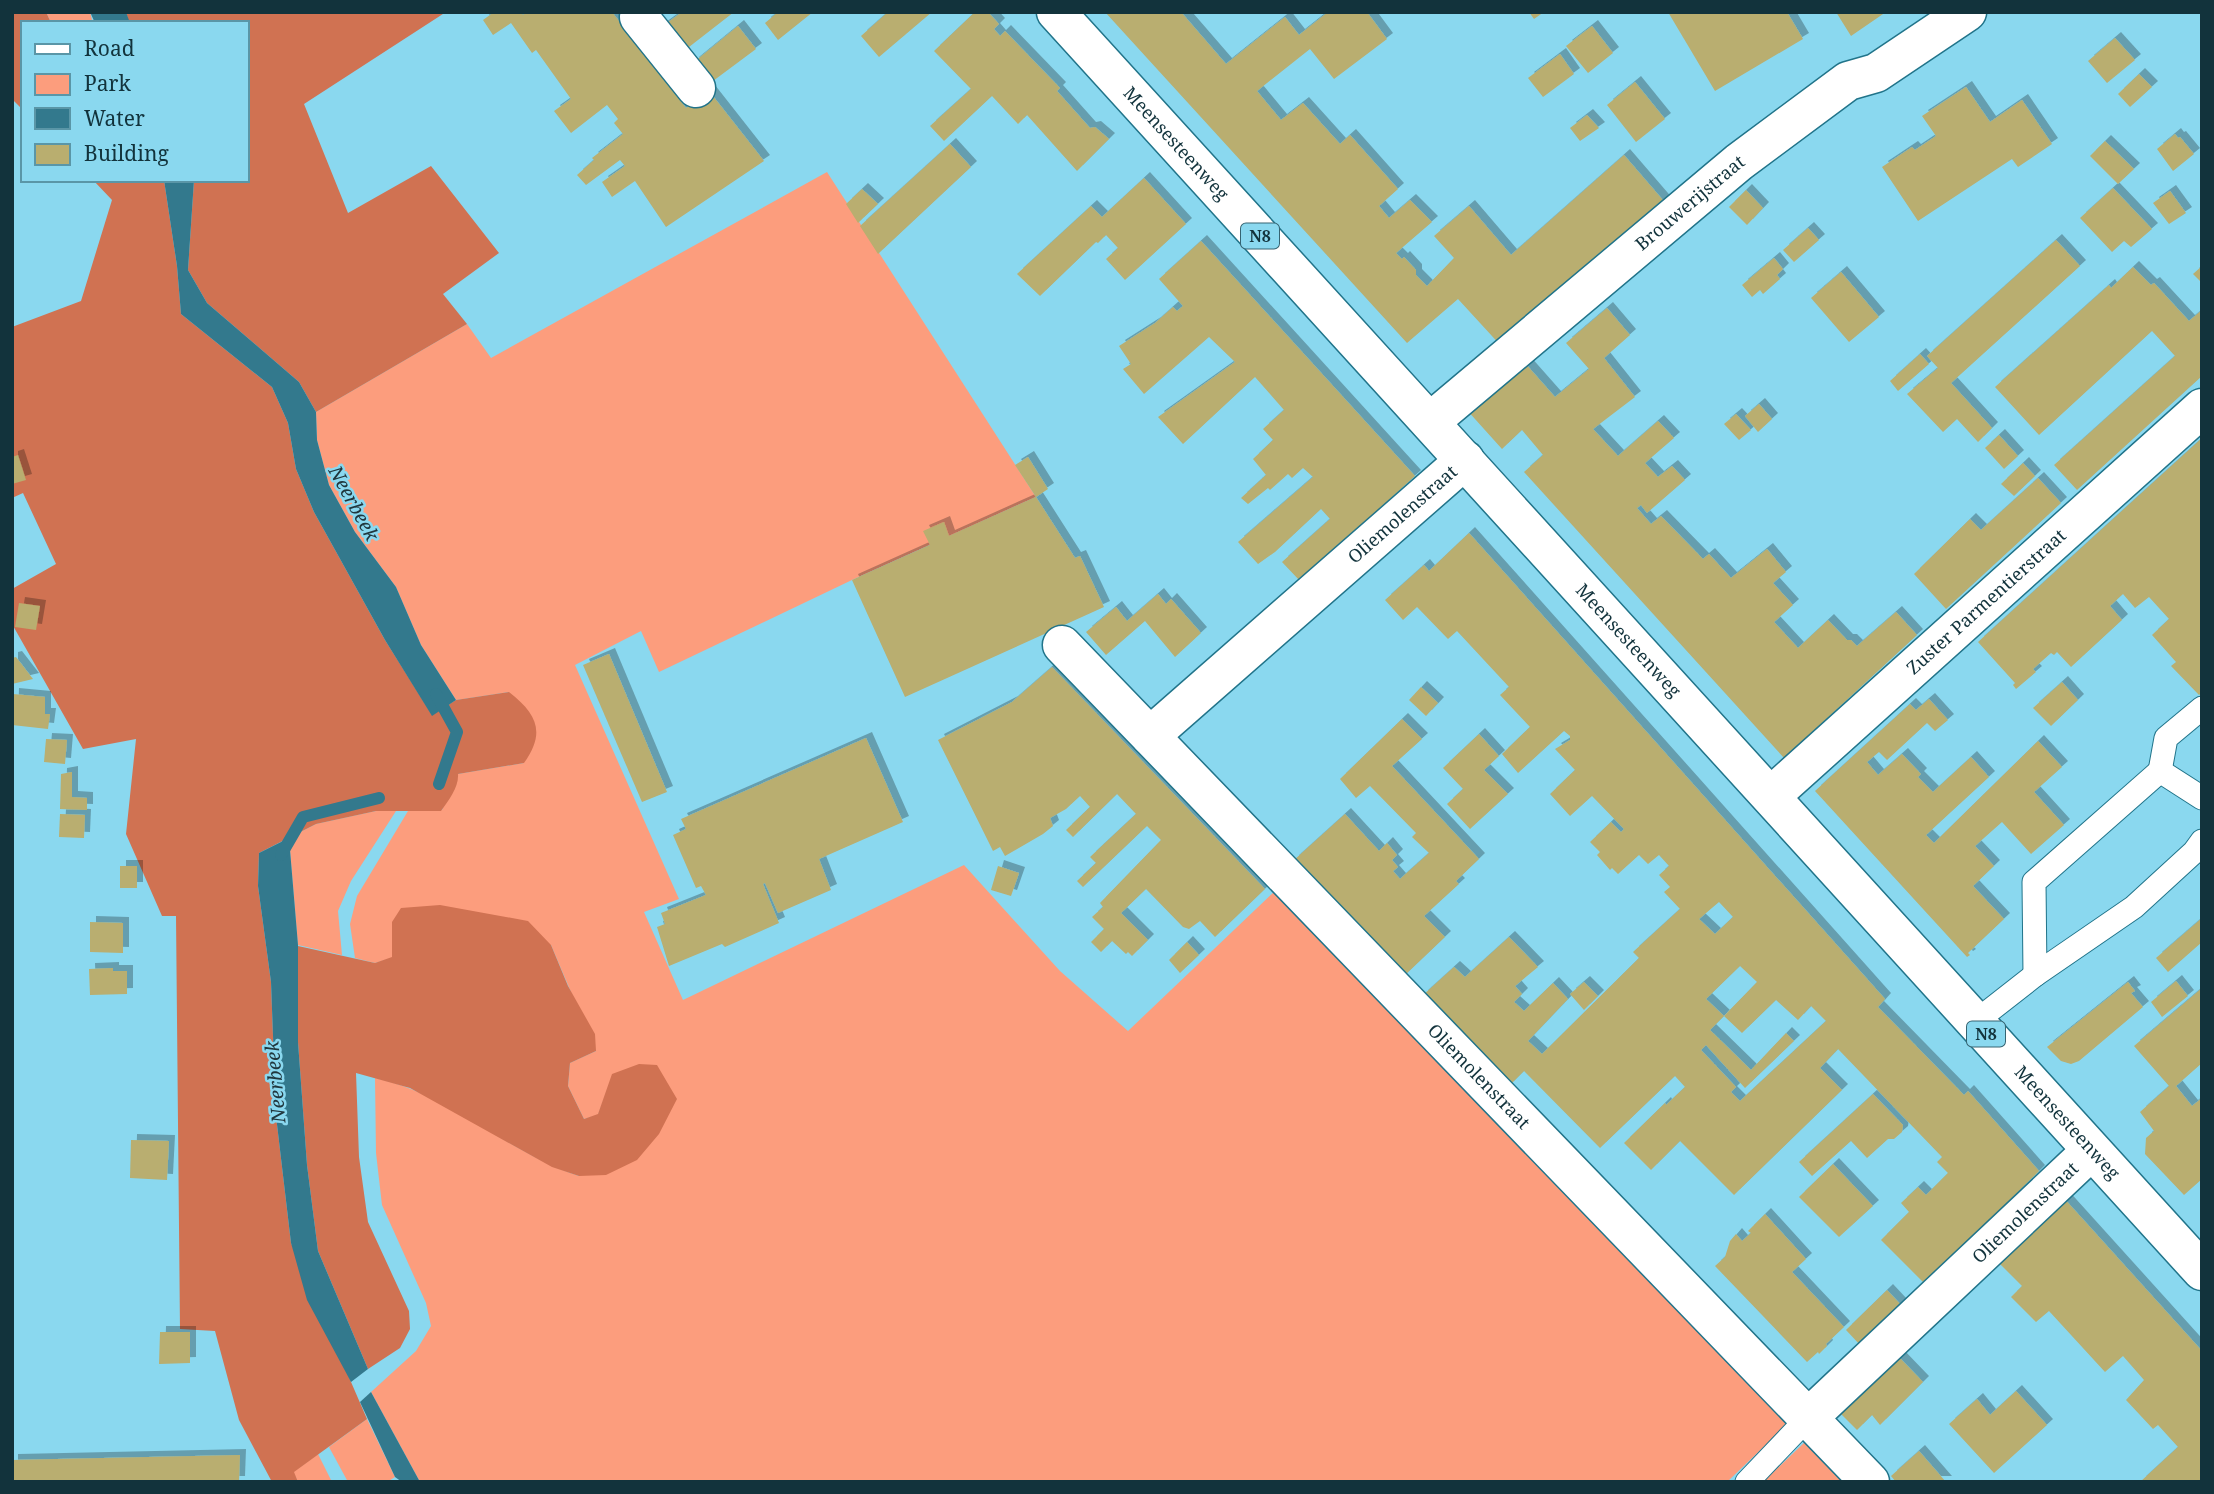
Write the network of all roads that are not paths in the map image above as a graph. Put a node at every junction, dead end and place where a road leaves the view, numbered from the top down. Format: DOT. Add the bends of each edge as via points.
graph roads {
  1 [pos="1056,12"];
  2 [pos="1966,12"];
  3 [pos="640,14"];
  4 [pos="696,88"];
  5 [pos="2202,408"];
  6 [pos="1430,422"];
  7 [pos="1465,460"];
  8 [pos="1062,645"];
  9 [pos="2202,708"];
  10 [pos="1150,736"];
  11 [pos="2160,771"];
  12 [pos="1771,796"];
  13 [pos="2202,798"];
  14 [pos="2202,841"];
  15 [pos="2035,975"];
  16 [pos="1975,1022"];
  17 [pos="2091,1151"];
  18 [pos="2202,1271"];
  19 [pos="1808,1418"];
  20 [pos="1747,1482"];
  21 [pos="1870,1482"];
  1 -- 6 [label="street, Meensesteenweg / N8"];
  2 -- 6 [label="street, Brouwerijstraat" via="1876,73 1848,81 1739,162"];
  3 -- 4 [label="street"];
  5 -- 12 [label="street, Zuster Parmentierstraat"];
  6 -- 7 [label="street, Meensesteenweg / N8"];
  7 -- 10 [label="street, Oliemolenstraat"];
  7 -- 12 [label="street, Meensesteenweg / N8"];
  8 -- 10 [label="street, Oliemolenstraat"];
  9 -- 11 [label="lane" via="2166,738"];
  10 -- 19 [label="street, Oliemolenstraat"];
  11 -- 13 [label="lane"];
  11 -- 15 [label="lane" via="2034,882"];
  12 -- 16 [label="street, Meensesteenweg / N8"];
  14 -- 15 [label="lane" via="2134,907"];
  15 -- 16 [label="lane"];
  16 -- 17 [label="street, Meensesteenweg / N8"];
  17 -- 18 [label="street, Meensesteenweg / N8"];
  17 -- 19 [label="street, Oliemolenstraat"];
  19 -- 20 [label="lane"];
  19 -- 21 [label="street, Oliemolenstraat"];
}
